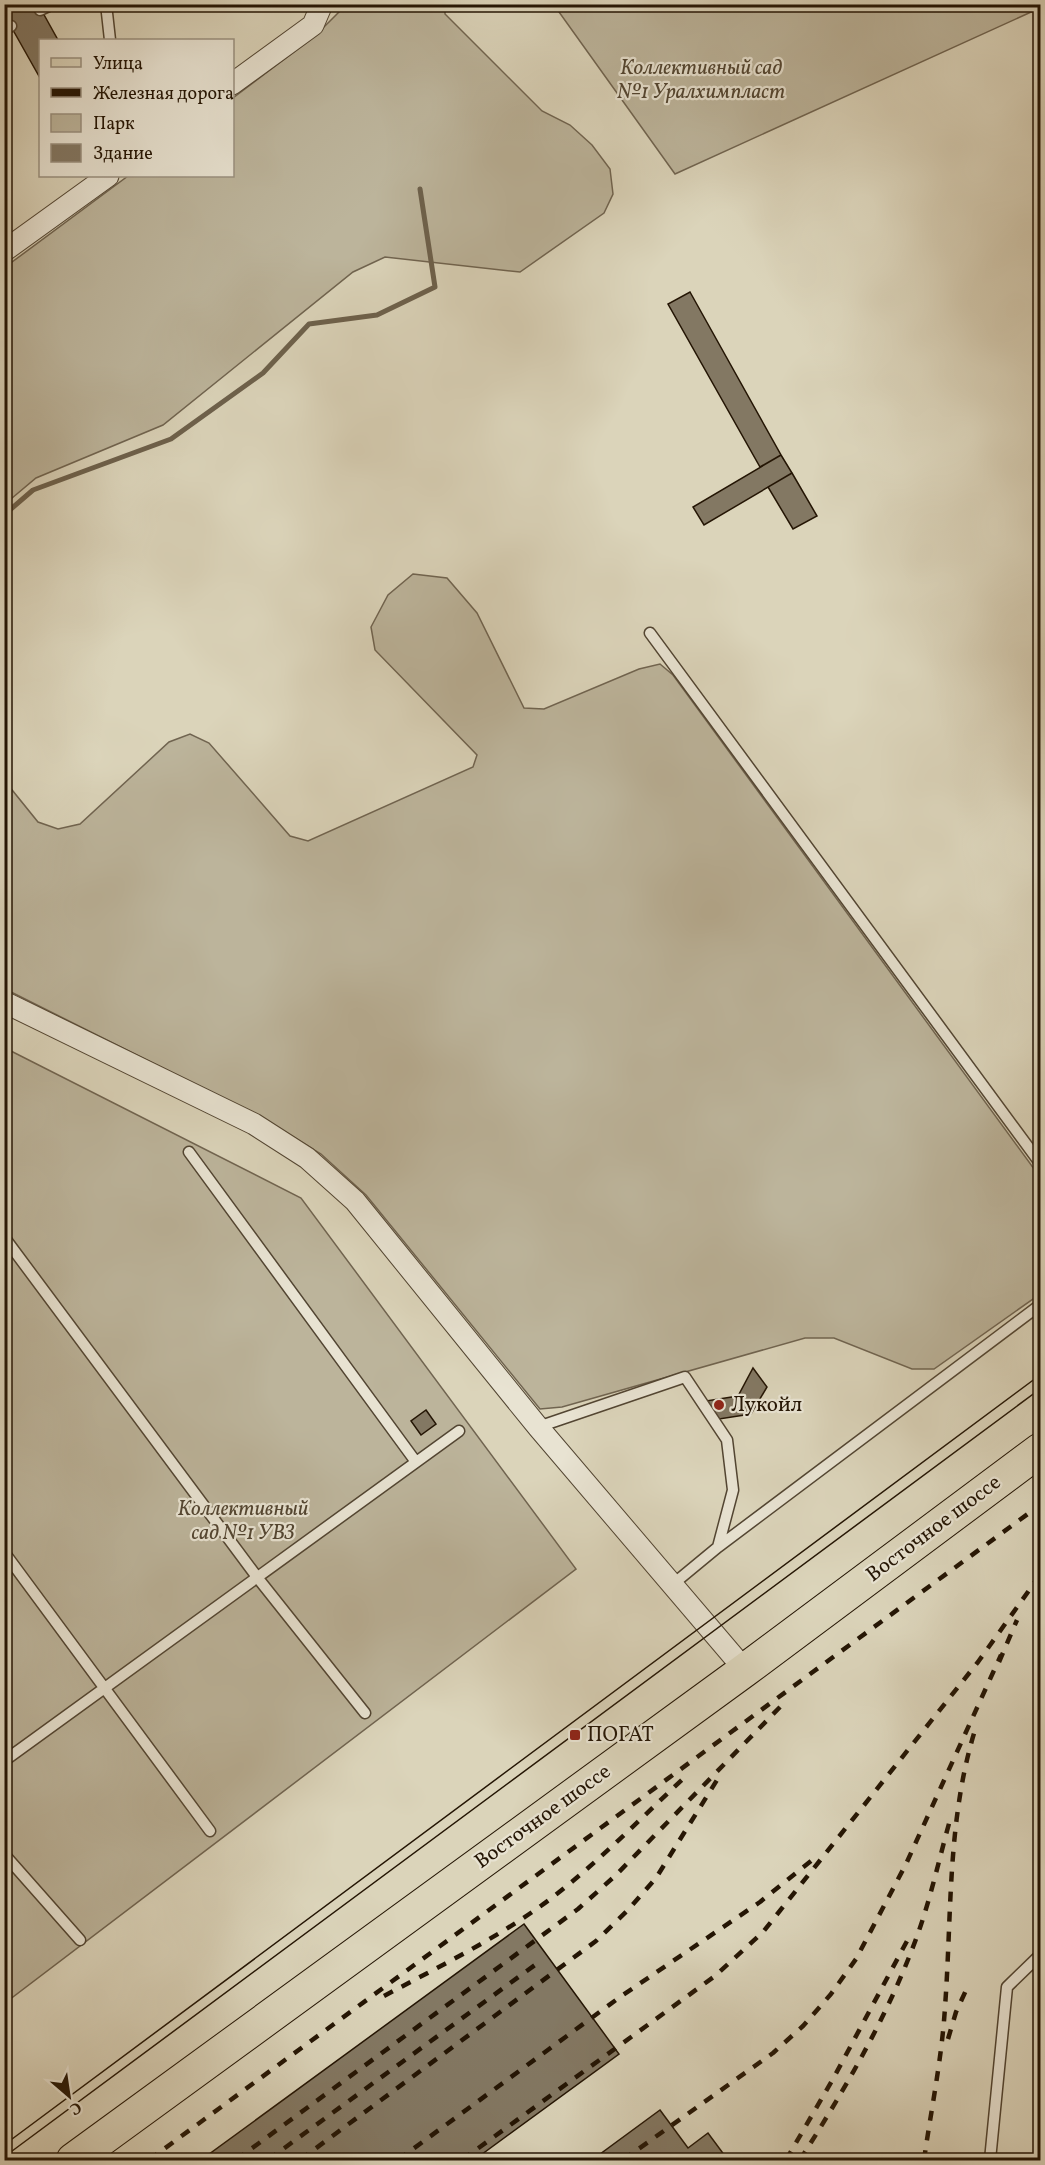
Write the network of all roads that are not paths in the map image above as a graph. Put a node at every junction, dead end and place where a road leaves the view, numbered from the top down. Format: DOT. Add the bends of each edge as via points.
graph roads {
  1 [pos="53,4"];
  2 [pos="106,4"];
  3 [pos="322,4"];
  4 [pos="40,10"];
  5 [pos="110,39"];
  6 [pos="234,83"];
  7 [pos="107,177"];
  8 [pos="4,251"];
  9 [pos="650,633"];
  10 [pos="4,1002"];
  11 [pos="189,1152"];
  12 [pos="1041,1163"];
  13 [pos="4,1237"];
  14 [pos="1041,1305"];
  15 [pos="538,1427"];
  16 [pos="459,1431"];
  17 [pos="1041,1450"];
  18 [pos="416,1462"];
  19 [pos="718,1547"];
  20 [pos="4,1552"];
  21 [pos="257,1577"];
  22 [pos="672,1585"];
  23 [pos="745,1670"];
  24 [pos="105,1687"];
  25 [pos="365,1713"];
  26 [pos="4,1761"];
  27 [pos="210,1831"];
  28 [pos="4,1854"];
  29 [pos="80,1940"];
  30 [pos="1041,1955"];
  31 [pos="73,2160"];
  32 [pos="990,2160"];
  1 -- 4 [label="lane"];
  2 -- 5 [label="lane"];
  3 -- 6 [label="street" via="313,25"];
  7 -- 8 [label="street"];
  9 -- 12 [label="lane"];
  10 -- 15 [label="street" via="254,1124 307,1158 355,1201"];
  11 -- 18 [label="lane"];
  13 -- 21 [label="lane"];
  14 -- 19 [label="lane"];
  15 -- 19 [label="lane" via="686,1377 727,1440 733,1490"];
  15 -- 22 [label="street"];
  16 -- 18 [label="lane"];
  17 -- 23 [label="main road, Восточное шоссе"];
  18 -- 21 [label="lane"];
  19 -- 22 [label="lane"];
  20 -- 24 [label="lane"];
  21 -- 24 [label="lane"];
  21 -- 25 [label="lane"];
  22 -- 23 [label="street"];
  23 -- 31 [label="main road, Восточное шоссе"];
  24 -- 26 [label="lane"];
  24 -- 27 [label="lane"];
  28 -- 29 [label="lane"];
  30 -- 32 [label="lane" via="1007,1986"];
}
